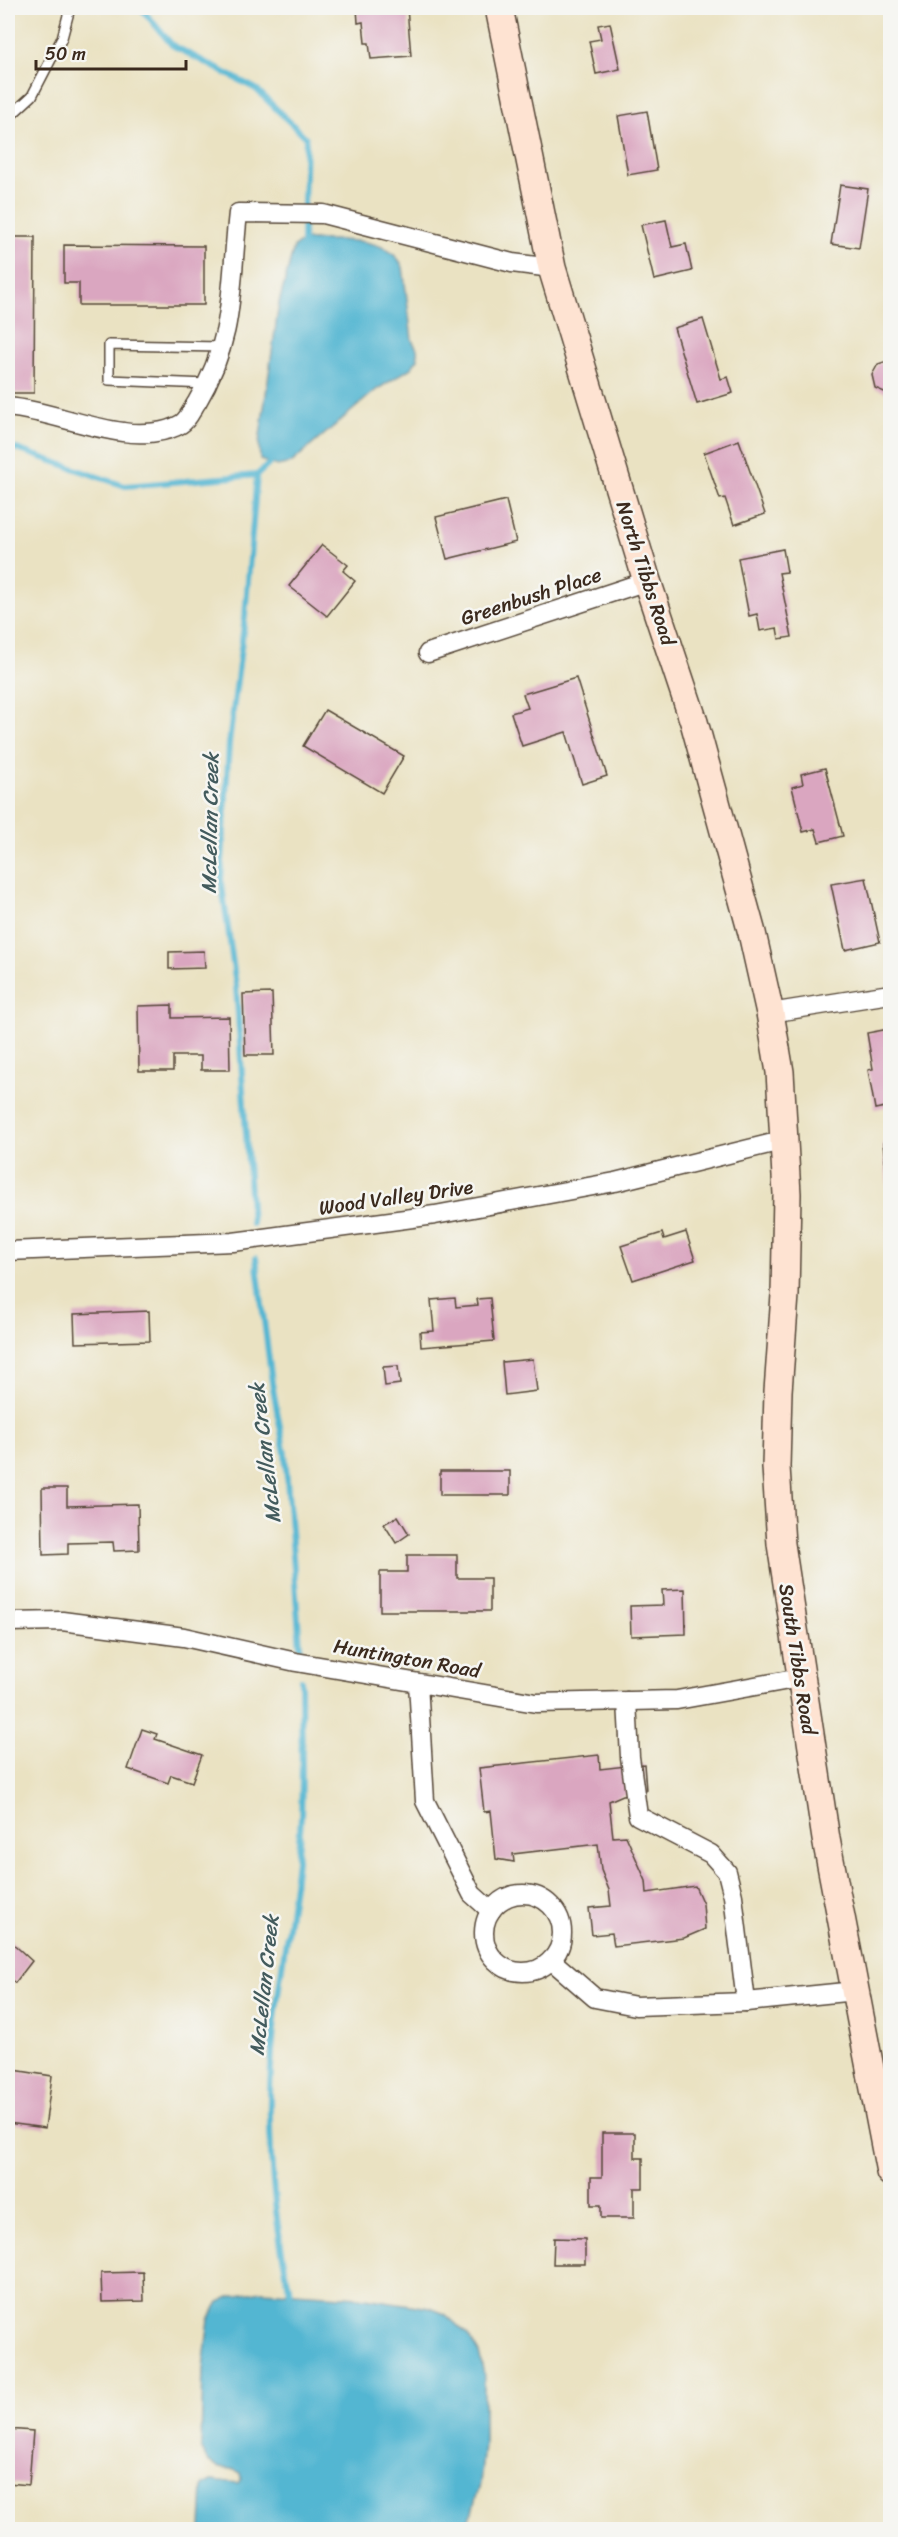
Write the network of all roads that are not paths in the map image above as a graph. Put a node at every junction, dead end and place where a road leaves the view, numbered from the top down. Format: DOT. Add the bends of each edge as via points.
graph roads {
  1 [pos="70,8"];
  2 [pos="499,8"];
  3 [pos="8,118"];
  4 [pos="552,268"];
  5 [pos="222,347"];
  6 [pos="207,384"];
  7 [pos="8,407"];
  8 [pos="647,581"];
  9 [pos="428,653"];
  10 [pos="891,994"];
  11 [pos="770,1013"];
  12 [pos="785,1140"];
  13 [pos="8,1251"];
  14 [pos="8,1622"];
  15 [pos="800,1678"];
  16 [pos="418,1683"];
  17 [pos="627,1701"];
  18 [pos="491,1911"];
  19 [pos="551,1960"];
  20 [pos="855,1991"];
  21 [pos="746,2002"];
  22 [pos="891,2172"];
  1 -- 3 [label="lane" via="62,38 32,96"];
  2 -- 4 [label="street, North Tibbs Road"];
  4 -- 5 [label="street" via="512,263 323,214 238,213 232,301"];
  4 -- 8 [label="street, North Tibbs Road"];
  5 -- 6 [label="street"];
  5 -- 6 [label="lane" via="109,345 109,380"];
  6 -- 7 [label="street" via="184,423 165,431 125,433"];
  8 -- 9 [label="street, Greenbush Place"];
  8 -- 11 [label="street, North Tibbs Road" via="694,722"];
  10 -- 11 [label="street"];
  11 -- 12 [label="street, North Tibbs Road" via="780,1072"];
  12 -- 13 [label="street, Wood Valley Drive" via="615,1182 435,1215 233,1242"];
  12 -- 15 [label="street, South Tibbs Road" via="785,1295 776,1467 781,1544"];
  14 -- 16 [label="street, Huntington Road" via="62,1621 184,1636 296,1662"];
  15 -- 17 [label="street, Huntington Road" via="677,1700"];
  15 -- 20 [label="street, South Tibbs Road"];
  16 -- 17 [label="street, Huntington Road" via="536,1703"];
  16 -- 18 [label="street" via="425,1800 472,1894"];
  17 -- 21 [label="street" via="638,1816 711,1854 727,1872"];
  18 -- 19 [label="street" via="484,1936 487,1948 503,1967 528,1972"];
  18 -- 19 [label="street" via="511,1896 524,1894 548,1903 561,1925 558,1950"];
  19 -- 21 [label="street" via="595,1998 636,2006"];
  20 -- 21 [label="street"];
  20 -- 22 [label="street, South Tibbs Road"];
}
